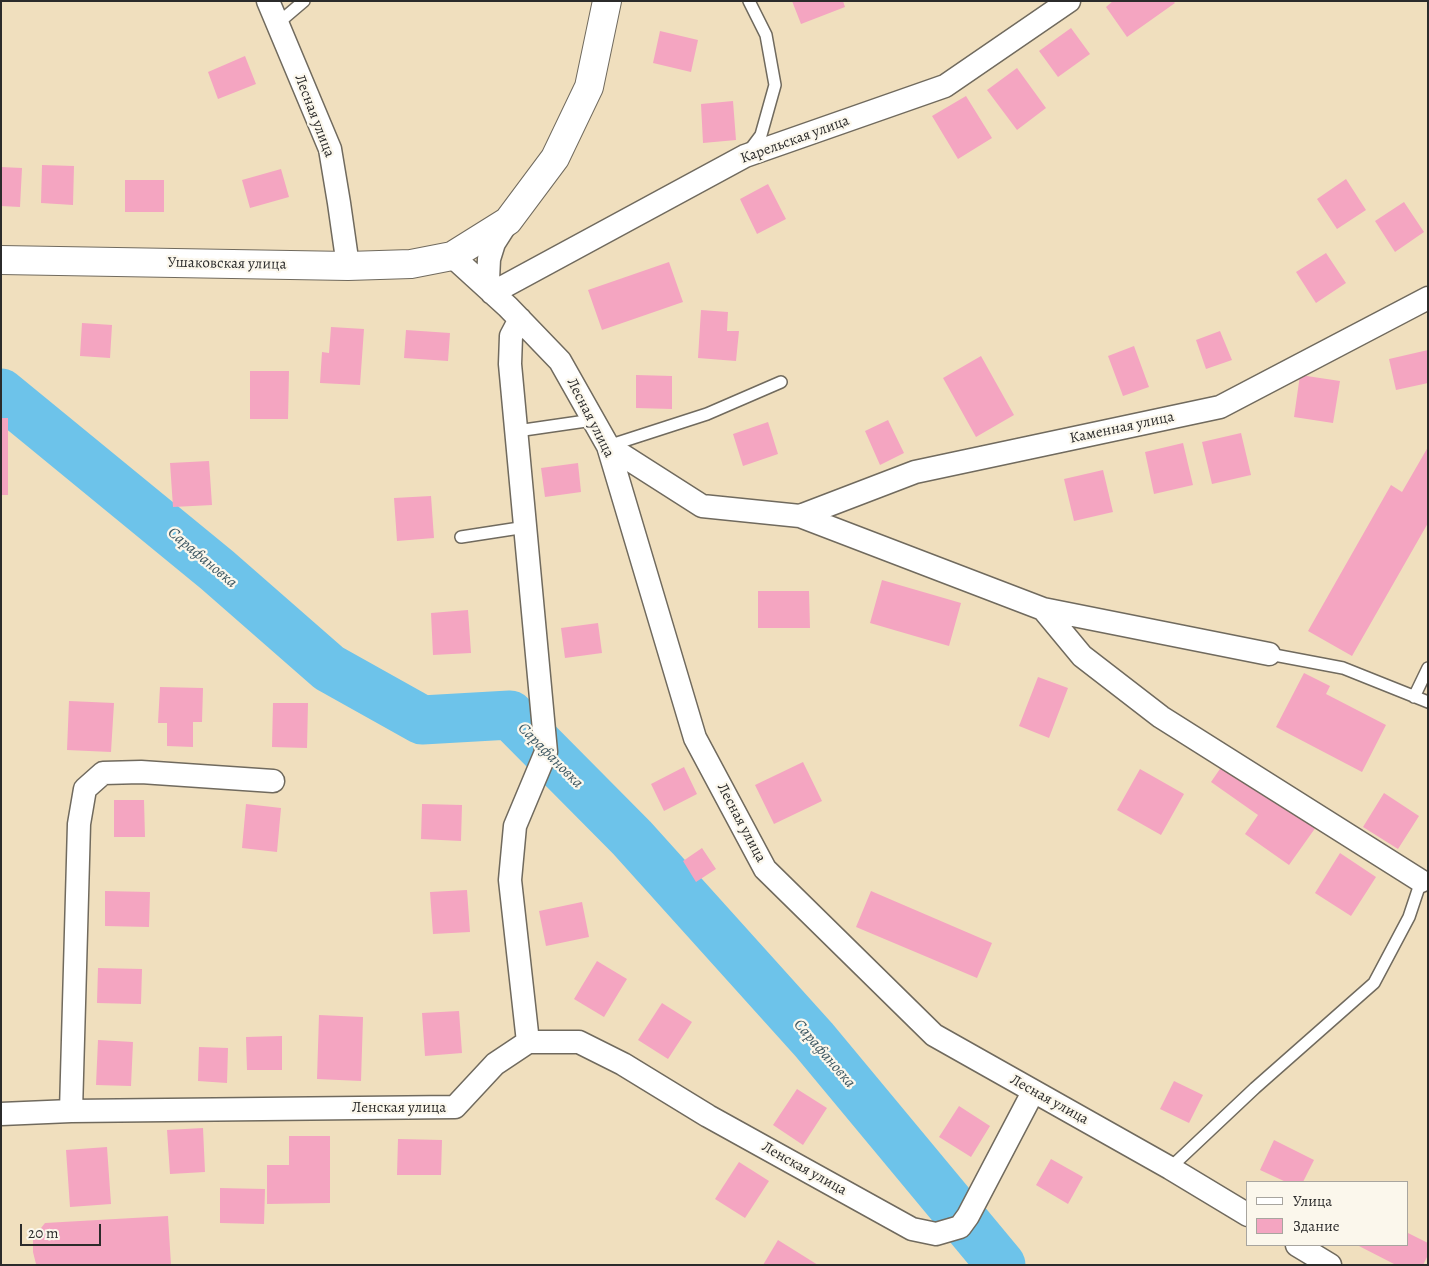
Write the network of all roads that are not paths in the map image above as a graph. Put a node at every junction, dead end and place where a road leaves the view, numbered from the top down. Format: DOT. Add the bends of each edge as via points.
graph roads {
  1 [pos="268,1"];
  2 [pos="304,1"];
  3 [pos="607,1"];
  4 [pos="749,1"];
  5 [pos="1069,1"];
  6 [pos="277,24"];
  7 [pos="745,156"];
  8 [pos="508,221"];
  9 [pos="452,256"];
  10 [pos="1,260"];
  11 [pos="348,266"];
  12 [pos="492,293"];
  13 [pos="1428,298"];
  14 [pos="520,319"];
  15 [pos="781,382"];
  16 [pos="593,420"];
  17 [pos="517,431"];
  18 [pos="608,446"];
  19 [pos="800,516"];
  20 [pos="526,527"];
  21 [pos="461,537"];
  22 [pos="1043,609"];
  23 [pos="1269,654"];
  24 [pos="1428,668"];
  25 [pos="1414,697"];
  26 [pos="1428,702"];
  27 [pos="273,781"];
  28 [pos="1424,883"];
  29 [pos="528,1042"];
  30 [pos="1033,1092"];
  31 [pos="71,1111"];
  32 [pos="1,1114"];
  33 [pos="1170,1168"];
  34 [pos="1246,1214"];
  35 [pos="1299,1246"];
  36 [pos="1330,1265"];
  1 -- 6 [label="street, Лесная улица"];
  2 -- 6 [label="lane"];
  3 -- 8 [label="main road" via="589,88 555,158"];
  4 -- 7 [label="lane" via="766,35 775,86 762,135"];
  5 -- 7 [label="street, Карельская улица" via="944,86"];
  6 -- 11 [label="street, Лесная улица" via="330,149"];
  7 -- 12 [label="street, Карельская улица"];
  8 -- 9 [label="main road"];
  8 -- 12 [label="street" via="494,243 489,259 488,280"];
  9 -- 11 [label="main road, Ушаковская улица" via="411,264"];
  9 -- 12 [label="street, Лесная улица"];
  10 -- 11 [label="main road, Ушаковская улица"];
  12 -- 14 [label="street, Лесная улица"];
  13 -- 19 [label="street, Каменная улица" via="1220,407 915,472"];
  14 -- 16 [label="street, Лесная улица" via="560,361"];
  14 -- 17 [label="street" via="511,336 510,364"];
  15 -- 18 [label="lane" via="707,414"];
  16 -- 17 [label="lane"];
  16 -- 18 [label="street, Лесная улица"];
  17 -- 20 [label="street"];
  18 -- 19 [label="street" via="702,506"];
  18 -- 30 [label="street, Лесная улица" via="695,738 766,869 934,1035"];
  19 -- 22 [label="street"];
  20 -- 21 [label="lane"];
  20 -- 29 [label="street" via="546,752 515,826 510,880"];
  22 -- 23 [label="street"];
  22 -- 28 [label="street" via="1082,656 1161,717"];
  23 -- 25 [label="lane" via="1343,668"];
  24 -- 25 [label="lane"];
  25 -- 26 [label="lane"];
  27 -- 31 [label="street" via="103,772 85,789 79,824"];
  28 -- 33 [label="lane" via="1374,983"];
  29 -- 30 [label="street, Ленская улица" via="579,1042 912,1229 936,1234 964,1221"];
  29 -- 31 [label="street, Ленская улица" via="495,1064 455,1107"];
  30 -- 33 [label="street, Лесная улица"];
  31 -- 32 [label="street, Ленская улица"];
  33 -- 34 [label="street, Лесная улица"];
  35 -- 36 [label="street"];
}
